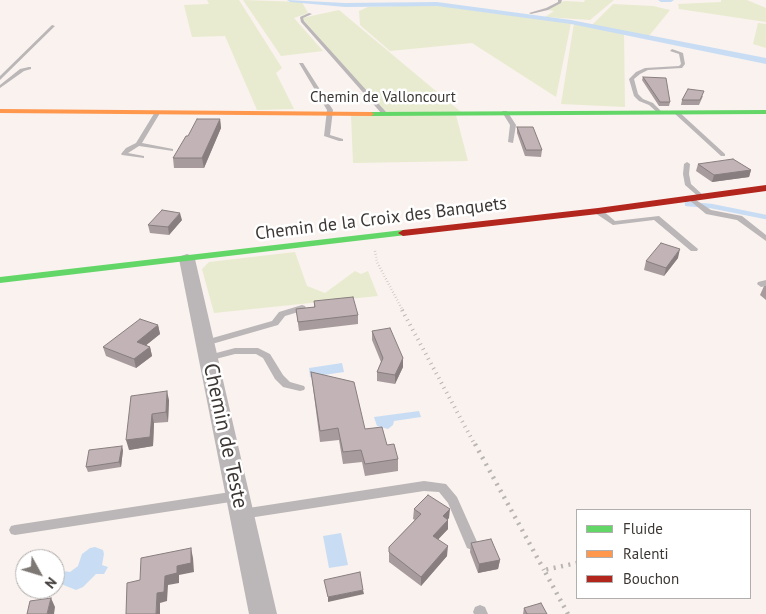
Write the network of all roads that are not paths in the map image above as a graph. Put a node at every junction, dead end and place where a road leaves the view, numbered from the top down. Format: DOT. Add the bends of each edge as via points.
graph roads {
  1 [pos="560,0"];
  2 [pos="310,14"];
  3 [pos="531,14"];
  4 [pos="53,26"];
  5 [pos="672,50"];
  6 [pos="300,64"];
  7 [pos="29,68"];
  8 [pos="0,79"];
  9 [pos="0,87"];
  10 [pos="0,111"];
  11 [pos="505,112"];
  12 [pos="659,112"];
  13 [pos="676,112"];
  14 [pos="766,112"];
  15 [pos="157,113"];
  16 [pos="330,113"];
  17 [pos="384,113"];
  18 [pos="341,140"];
  19 [pos="511,142"];
  20 [pos="138,144"];
  21 [pos="171,150"];
  22 [pos="723,155"];
  23 [pos="142,157"];
  24 [pos="688,164"];
  25 [pos="766,188"];
  26 [pos="702,197"];
  27 [pos="690,198"];
  28 [pos="598,211"];
  29 [pos="766,238"];
  30 [pos="694,249"];
  31 [pos="187,259"];
  32 [pos="0,280"];
  33 [pos="302,308"];
  34 [pos="207,350"];
  35 [pos="300,388"];
  36 [pos="240,505"];
  37 [pos="15,530"];
  38 [pos="472,544"];
  39 [pos="263,614"];
  1 -- 3 [label="lane"];
  2 -- 17 [label="lane" via="301,18 302,21"];
  4 -- 8 [label="lane"];
  5 -- 12 [label="lane" via="681,53 683,64 680,67 647,69 631,79 636,95"];
  6 -- 16 [label="lane"];
  7 -- 9 [label="lane"];
  10 -- 15 [label="street, Chemin de Valloncourt"];
  11 -- 12 [label="street, Chemin de Valloncourt"];
  11 -- 17 [label="street, Chemin de Valloncourt"];
  11 -- 19 [label="lane" via="513,125"];
  12 -- 13 [label="street, Chemin de Valloncourt"];
  13 -- 14 [label="street, Chemin de Valloncourt"];
  13 -- 22 [label="lane"];
  15 -- 16 [label="street, Chemin de Valloncourt"];
  15 -- 20 [label="lane"];
  16 -- 17 [label="street, Chemin de Valloncourt"];
  16 -- 18 [label="lane" via="327,136"];
  20 -- 21 [label="lane"];
  20 -- 23 [label="lane" via="128,148 124,154"];
  24 -- 26 [label="lane" via="688,185"];
  25 -- 26 [label="street, Chemin de la Croix des Banquets"];
  26 -- 27 [label="street, Chemin de la Croix des Banquets"];
  27 -- 28 [label="street, Chemin de la Croix des Banquets"];
  27 -- 29 [label="lane" via="709,212 739,218"];
  28 -- 30 [label="lane" via="613,223 656,218"];
  28 -- 31 [label="street, Chemin de la Croix des Banquets"];
  31 -- 32 [label="street, Chemin de la Croix des Banquets"];
  31 -- 34 [label="street, Chemin de Teste"];
  33 -- 34 [label="lane" via="282,314 275,323"];
  34 -- 35 [label="lane" via="258,350 267,356 287,385"];
  34 -- 36 [label="street, Chemin de Teste"];
  36 -- 37 [label="lane"];
  36 -- 38 [label="lane" via="424,486 442,487 453,500"];
  36 -- 39 [label="street, Chemin de Teste"];
}
